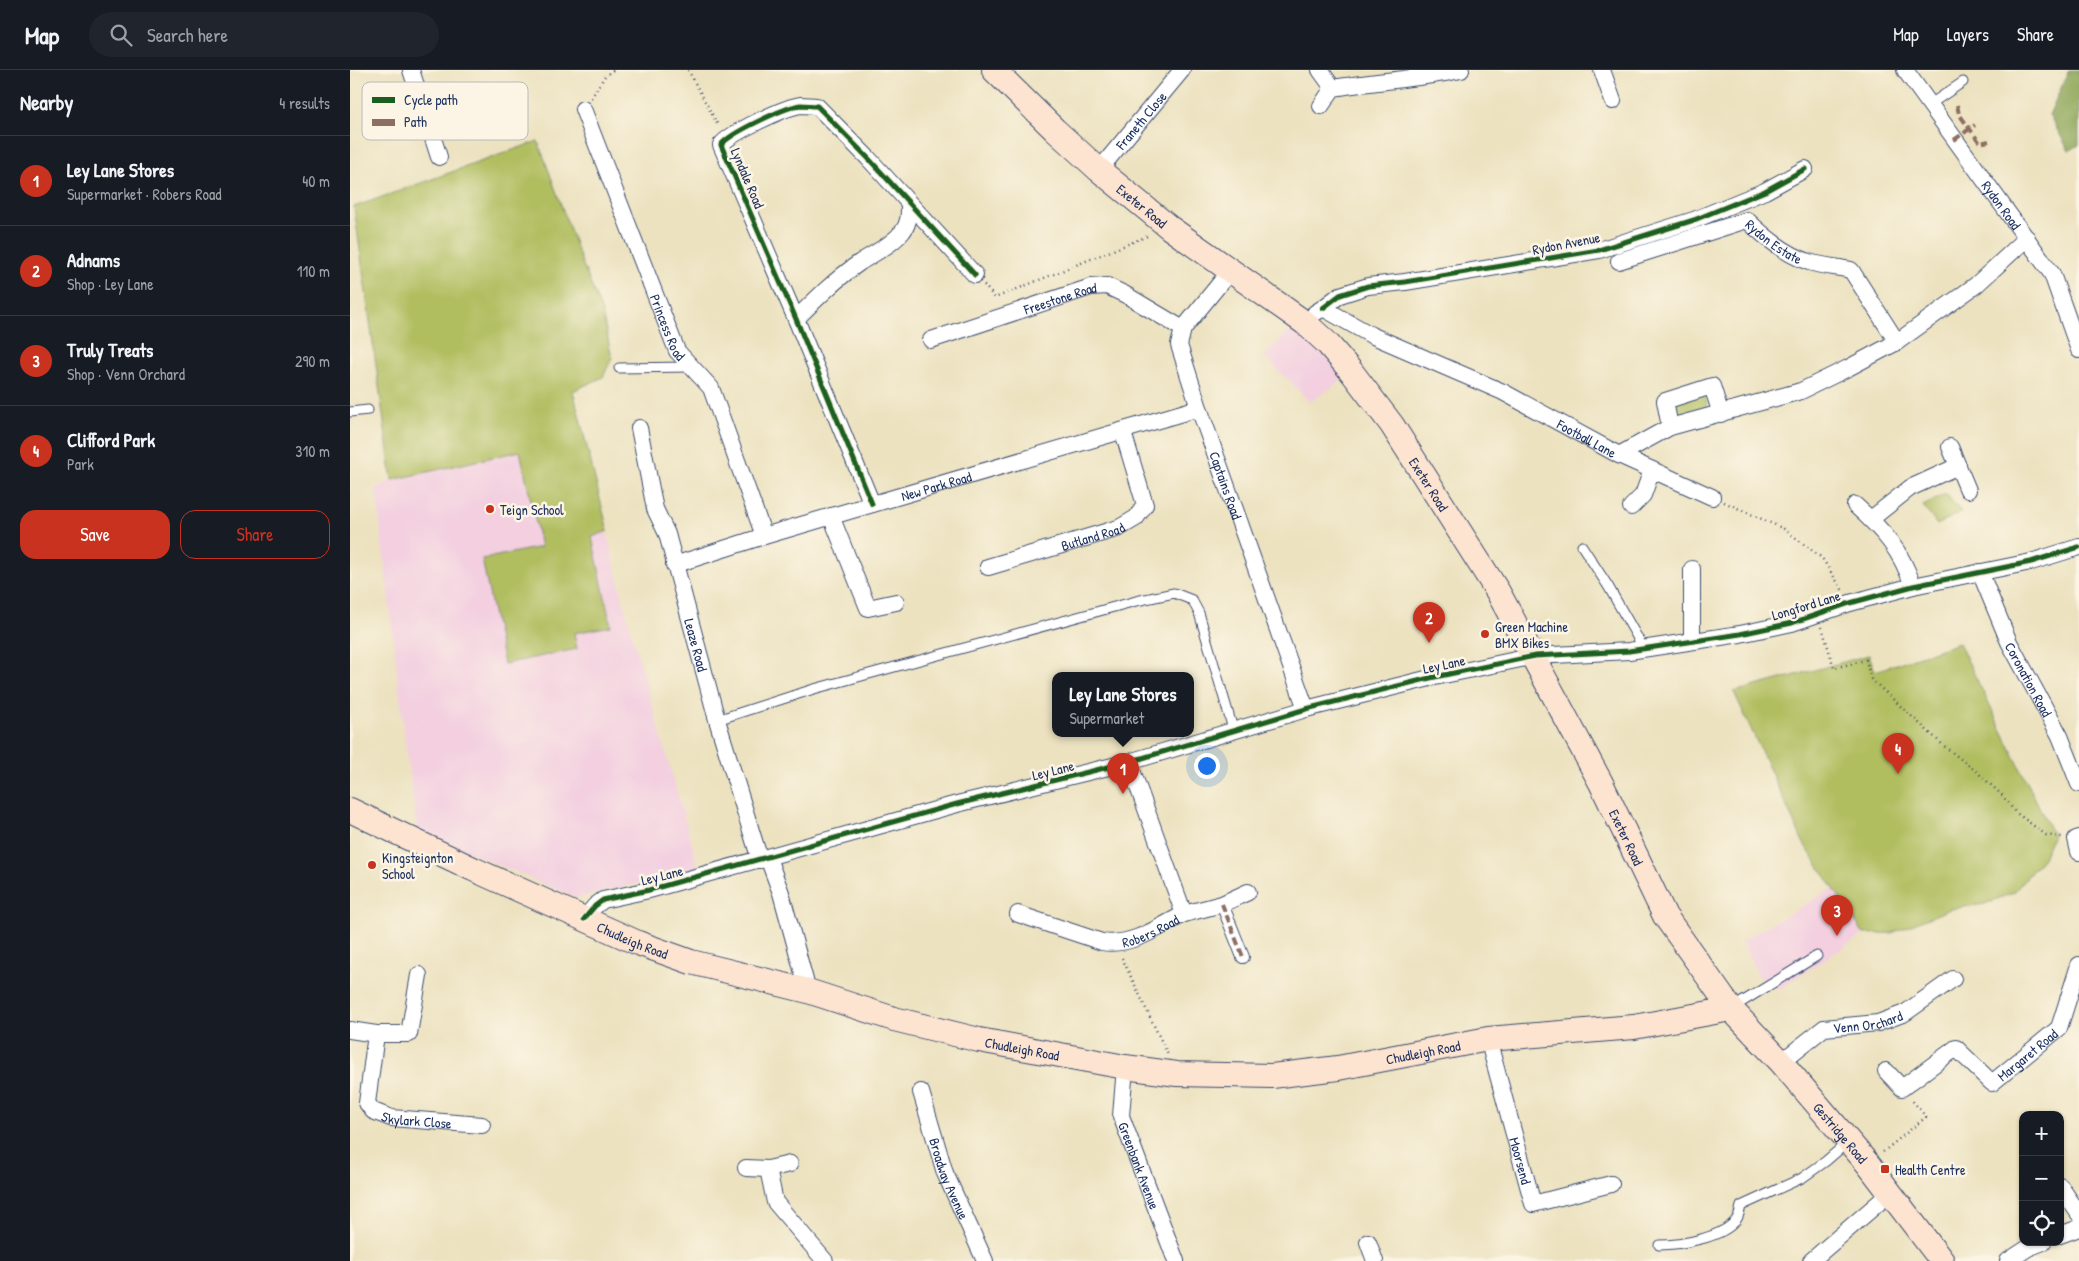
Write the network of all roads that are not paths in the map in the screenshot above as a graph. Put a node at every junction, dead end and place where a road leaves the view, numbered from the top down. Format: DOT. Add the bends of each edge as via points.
graph roads {
  1 [pos="412,70"];
  2 [pos="994,70"];
  3 [pos="1182,70"];
  4 [pos="1320,70"];
  5 [pos="1461,70"];
  6 [pos="1602,70"];
  7 [pos="1905,70"];
  8 [pos="1424,74"];
  9 [pos="416,82"];
  10 [pos="1963,82"];
  11 [pos="1333,88"];
  12 [pos="1613,100"];
  13 [pos="1929,105"];
  14 [pos="1321,106"];
  15 [pos="583,109"];
  16 [pos="434,140"];
  17 [pos="439,157"];
  18 [pos="1804,169"];
  19 [pos="1099,170"];
  20 [pos="909,206"];
  21 [pos="2027,238"];
  22 [pos="1619,261"];
  23 [pos="1230,271"];
  24 [pos="974,275"];
  25 [pos="1323,308"];
  26 [pos="796,319"];
  27 [pos="1305,323"];
  28 [pos="1182,329"];
  29 [pos="931,340"];
  30 [pos="1897,342"];
  31 [pos="2079,350"];
  32 [pos="691,367"];
  33 [pos="619,368"];
  34 [pos="1200,408"];
  35 [pos="368,410"];
  36 [pos="350,412"];
  37 [pos="1721,414"];
  38 [pos="1670,427"];
  39 [pos="639,428"];
  40 [pos="1124,432"];
  41 [pos="1950,447"];
  42 [pos="1619,455"];
  43 [pos="1958,466"];
  44 [pos="1652,470"];
  45 [pos="1968,490"];
  46 [pos="1712,497"];
  47 [pos="872,504"];
  48 [pos="1855,505"];
  49 [pos="1631,507"];
  50 [pos="831,516"];
  51 [pos="1871,519"];
  52 [pos="764,536"];
  53 [pos="1582,546"];
  54 [pos="2079,547"];
  55 [pos="674,565"];
  56 [pos="988,567"];
  57 [pos="1692,569"];
  58 [pos="1980,572"];
  59 [pos="1913,586"];
  60 [pos="896,602"];
  61 [pos="1692,641"];
  62 [pos="1644,648"];
  63 [pos="1534,656"];
  64 [pos="1306,709"];
  65 [pos="717,720"];
  66 [pos="1233,729"];
  67 [pos="1129,762"];
  68 [pos="2079,784"];
  69 [pos="350,810"];
  70 [pos="764,859"];
  71 [pos="1248,892"];
  72 [pos="1222,904"];
  73 [pos="1018,914"];
  74 [pos="1184,914"];
  75 [pos="584,919"];
  76 [pos="1817,956"];
  77 [pos="1243,957"];
  78 [pos="2079,965"];
  79 [pos="419,975"];
  80 [pos="1954,980"];
  81 [pos="808,991"];
  82 [pos="1731,1009"];
  83 [pos="350,1030"];
  84 [pos="376,1034"];
  85 [pos="1488,1039"];
  86 [pos="1781,1062"];
  87 [pos="1125,1067"];
  88 [pos="1886,1072"];
  89 [pos="921,1092"];
  90 [pos="482,1125"];
  91 [pos="1848,1142"];
  92 [pos="790,1164"];
  93 [pos="746,1168"];
  94 [pos="768,1169"];
  95 [pos="1612,1184"];
  96 [pos="2064,1192"];
  97 [pos="1890,1193"];
  98 [pos="2079,1214"];
  99 [pos="2079,1228"];
  100 [pos="2064,1234"];
  101 [pos="1368,1242"];
  102 [pos="1659,1245"];
  103 [pos="2033,1246"];
  104 [pos="825,1261"];
  105 [pos="985,1261"];
  106 [pos="1176,1261"];
  107 [pos="1375,1261"];
  108 [pos="1811,1261"];
  109 [pos="1942,1261"];
  110 [pos="2008,1261"];
  1 -- 9 [label="street"];
  2 -- 19 [label="main road, Exeter Road"];
  3 -- 19 [label="street, Franeth Close"];
  4 -- 11 [label="street"];
  5 -- 8 [label="street"];
  6 -- 12 [label="street"];
  7 -- 13 [label="street, Rydon Road"];
  8 -- 11 [label="street"];
  10 -- 13 [label="lane"];
  11 -- 14 [label="street"];
  13 -- 21 [label="street, Rydon Road"];
  15 -- 32 [label="street, Princess Road" via="677,351"];
  16 -- 17 [label="street"];
  18 -- 25 [label="street, Rydon Avenue" via="1765,191 1694,220 1599,250 1368,286 1340,296"];
  19 -- 23 [label="main road, Exeter Road" via="1170,228"];
  20 -- 24 [label="street, Lyndale Road"];
  20 -- 26 [label="street" via="909,220 903,231 827,288"];
  20 -- 26 [label="street, Lyndale Road" via="817,106 800,105 726,139 721,146"];
  21 -- 30 [label="street" via="1976,285"];
  21 -- 31 [label="street, Rydon Road" via="2052,274"];
  22 -- 30 [label="street, Rydon Estate" via="1747,220 1791,255 1851,270"];
  23 -- 27 [label="main road, Exeter Road"];
  23 -- 28 [label="street"];
  25 -- 27 [label="street"];
  25 -- 42 [label="street, Football Lane" via="1371,335 1503,392"];
  26 -- 47 [label="street, Lyndale Road"];
  27 -- 63 [label="main road, Exeter Road" via="1351,371 1392,425 1498,592"];
  28 -- 29 [label="street, Freestone Road" via="1107,286 1091,287"];
  28 -- 34 [label="street, Captains Road" via="1179,345"];
  30 -- 37 [label="street" via="1801,391"];
  32 -- 33 [label="lane"];
  32 -- 52 [label="street, Princess Road" via="711,388"];
  34 -- 40 [label="street, New Park Road"];
  34 -- 64 [label="street, Captains Road"];
  35 -- 36 [label="lane"];
  37 -- 38 [label="street"];
  37 -- 38 [label="street" via="1712,386 1665,401"];
  38 -- 42 [label="street"];
  39 -- 55 [label="street, Leaze Road" via="655,508 667,534"];
  40 -- 47 [label="street, New Park Road"];
  40 -- 56 [label="street, Butland Road" via="1144,505 1136,518 1119,528"];
  41 -- 43 [label="street"];
  42 -- 44 [label="street, Football Lane"];
  43 -- 45 [label="street"];
  43 -- 51 [label="street" via="1910,488"];
  44 -- 46 [label="street, Football Lane"];
  44 -- 49 [label="street" via="1643,496"];
  47 -- 50 [label="street, New Park Road"];
  48 -- 51 [label="street"];
  50 -- 52 [label="street, New Park Road"];
  50 -- 60 [label="street" via="868,608"];
  51 -- 59 [label="street" via="1896,546"];
  52 -- 55 [label="street, New Park Road"];
  53 -- 62 [label="lane"];
  54 -- 58 [label="street, Longford Lane" via="2031,562"];
  55 -- 65 [label="street, Leaze Road"];
  57 -- 61 [label="street"];
  58 -- 59 [label="street, Longford Lane"];
  58 -- 68 [label="street, Coronation Road" via="2009,642 2060,736"];
  59 -- 61 [label="street, Longford Lane" via="1792,623"];
  61 -- 62 [label="street, Longford Lane"];
  62 -- 63 [label="street, Longford Lane"];
  63 -- 64 [label="street, Ley Lane"];
  63 -- 82 [label="main road, Exeter Road" via="1601,782 1665,916"];
  64 -- 66 [label="street, Ley Lane"];
  65 -- 66 [label="lane" via="914,661 1174,593 1192,600 1199,613"];
  65 -- 70 [label="street, Leaze Road"];
  66 -- 67 [label="street, Ley Lane"];
  67 -- 70 [label="street, Ley Lane" via="957,804"];
  67 -- 74 [label="street, Robers Road"];
  69 -- 75 [label="main road, Chudleigh Road"];
  70 -- 75 [label="street, Ley Lane" via="603,900"];
  70 -- 81 [label="street, Leaze Road" via="780,893"];
  71 -- 72 [label="street"];
  72 -- 74 [label="street"];
  72 -- 77 [label="street"];
  73 -- 74 [label="street, Robers Road" via="1116,944 1145,934"];
  75 -- 81 [label="main road, Chudleigh Road" via="691,962"];
  76 -- 82 [label="lane"];
  78 -- 88 [label="street, Margaret Road" via="2059,1028 1992,1084 1956,1048 1902,1088"];
  79 -- 84 [label="street" via="408,1034"];
  80 -- 86 [label="street, Venn Orchard" via="1906,1013 1878,1023 1824,1028"];
  81 -- 87 [label="main road, Chudleigh Road" via="894,1019 970,1038"];
  82 -- 85 [label="main road, Chudleigh Road" via="1634,1027"];
  82 -- 86 [label="main road, Gestridge Road"];
  83 -- 84 [label="street"];
  84 -- 90 [label="street, Skylark Close" via="367,1103 373,1111 391,1118"];
  85 -- 87 [label="main road, Chudleigh Road" via="1306,1073 1272,1076 1177,1074"];
  85 -- 95 [label="street, Moorsend" via="1533,1204"];
  86 -- 91 [label="main road, Gestridge Road"];
  87 -- 106 [label="street, Greenbank Avenue" via="1121,1116"];
  89 -- 105 [label="street, Broadway Avenue" via="945,1173"];
  91 -- 97 [label="main road, Gestridge Road"];
  91 -- 102 [label="lane" via="1802,1178 1741,1206 1738,1219 1732,1225 1676,1245"];
  92 -- 94 [label="street"];
  93 -- 94 [label="street"];
  94 -- 104 [label="street" via="775,1202"];
  96 -- 98 [label="street"];
  97 -- 108 [label="street"];
  97 -- 109 [label="main road, Gestridge Road"];
  99 -- 100 [label="street"];
  101 -- 107 [label="street"];
  103 -- 110 [label="street"];
}
